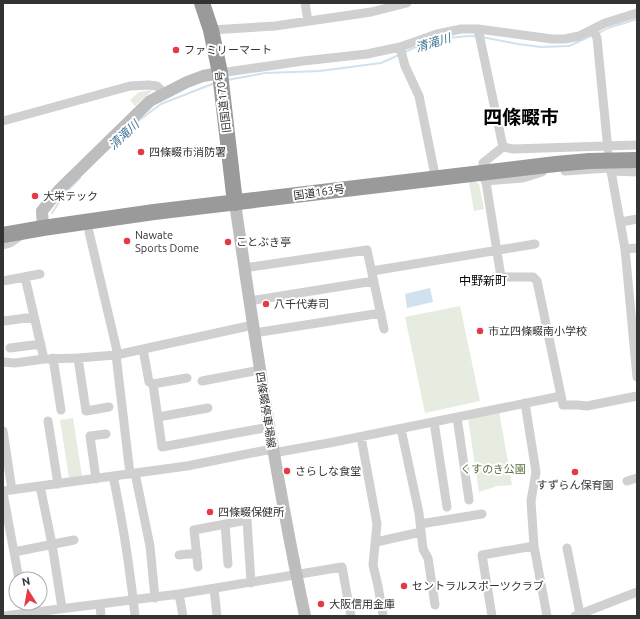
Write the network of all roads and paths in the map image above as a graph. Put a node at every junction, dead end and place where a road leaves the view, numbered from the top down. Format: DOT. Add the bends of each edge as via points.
graph roads {
  1 [pos="202,3"];
  2 [pos="305,3"];
  3 [pos="407,3"];
  4 [pos="396,4"];
  5 [pos="371,7"];
  6 [pos="637,13"];
  7 [pos="308,21"];
  8 [pos="211,30"];
  9 [pos="595,33"];
  10 [pos="479,34"];
  11 [pos="401,51"];
  12 [pos="220,73"];
  13 [pos="164,94"];
  14 [pos="3,121"];
  15 [pos="637,145"];
  16 [pos="503,146"];
  17 [pos="608,148"];
  18 [pos="637,154"];
  19 [pos="637,160"];
  20 [pos="609,168"];
  21 [pos="434,170"];
  22 [pos="484,172"];
  23 [pos="637,172"];
  24 [pos="234,199"];
  25 [pos="637,219"];
  26 [pos="621,222"];
  27 [pos="37,227"];
  28 [pos="3,228"];
  29 [pos="89,232"];
  30 [pos="3,235"];
  31 [pos="535,244"];
  32 [pos="3,245"];
  33 [pos="637,248"];
  34 [pos="625,249"];
  35 [pos="497,250"];
  36 [pos="244,268"];
  37 [pos="372,271"];
  38 [pos="40,274"];
  39 [pos="25,277"];
  40 [pos="3,281"];
  41 [pos="374,281"];
  42 [pos="249,301"];
  43 [pos="380,313"];
  44 [pos="34,317"];
  45 [pos="634,319"];
  46 [pos="4,321"];
  47 [pos="253,329"];
  48 [pos="384,329"];
  49 [pos="41,344"];
  50 [pos="10,348"];
  51 [pos="143,349"];
  52 [pos="117,355"];
  53 [pos="49,358"];
  54 [pos="78,358"];
  55 [pos="3,362"];
  56 [pos="260,370"];
  57 [pos="637,377"];
  58 [pos="187,378"];
  59 [pos="202,382"];
  60 [pos="153,384"];
  61 [pos="561,396"];
  62 [pos="637,396"];
  63 [pos="525,403"];
  64 [pos="109,407"];
  65 [pos="208,408"];
  66 [pos="61,410"];
  67 [pos="158,417"];
  68 [pos="457,417"];
  69 [pos="48,421"];
  70 [pos="434,422"];
  71 [pos="269,427"];
  72 [pos="401,429"];
  73 [pos="3,431"];
  74 [pos="106,434"];
  75 [pos="361,437"];
  76 [pos="273,451"];
  77 [pos="133,474"];
  78 [pos="113,476"];
  79 [pos="637,478"];
  80 [pos="96,479"];
  81 [pos="627,481"];
  82 [pos="58,484"];
  83 [pos="40,486"];
  84 [pos="6,492"];
  85 [pos="469,500"];
  86 [pos="447,507"];
  87 [pos="482,514"];
  88 [pos="225,524"];
  89 [pos="421,528"];
  90 [pos="74,540"];
  91 [pos="376,542"];
  92 [pos="52,544"];
  93 [pos="534,546"];
  94 [pos="567,548"];
  95 [pos="14,552"];
  96 [pos="197,552"];
  97 [pos="179,555"];
  98 [pos="228,564"];
  99 [pos="198,567"];
  100 [pos="18,571"];
  101 [pos="296,575"];
  102 [pos="251,583"];
  103 [pos="214,589"];
  104 [pos="637,592"];
  105 [pos="179,594"];
  106 [pos="155,598"];
  107 [pos="134,601"];
  108 [pos="100,605"];
  109 [pos="435,605"];
  110 [pos="62,608"];
  111 [pos="74,612"];
  112 [pos="46,613"];
  113 [pos="19,614"];
  114 [pos="383,615"];
  115 [pos="578,615"];
  116 [pos="4,616"];
  117 [pos="101,616"];
  118 [pos="135,616"];
  119 [pos="183,616"];
  120 [pos="217,616"];
  121 [pos="305,616"];
  122 [pos="351,616"];
  123 [pos="492,616"];
  124 [pos="547,616"];
  1 -- 8 [label="highway, 旧国道170号"];
  2 -- 7 [label="street"];
  3 -- 4 [label="street"];
  4 -- 5 [label="street"];
  5 -- 7 [label="street"];
  6 -- 9 [label="street" via="616,19"];
  7 -- 8 [label="street"];
  8 -- 12 [label="highway, 旧国道170号"];
  9 -- 10 [label="street" via="565,39"];
  9 -- 17 [label="street"];
  10 -- 11 [label="street" via="461,29 437,34"];
  10 -- 16 [label="street"];
  11 -- 12 [label="street"];
  11 -- 21 [label="street" via="419,96"];
  12 -- 13 [label="main road" via="203,76"];
  12 -- 24 [label="highway, 旧国道170号"];
  13 -- 14 [label="street" via="157,86 130,86"];
  13 -- 27 [label="main road" via="150,101 59,190 42,211"];
  15 -- 17 [label="street"];
  16 -- 17 [label="street" via="513,149"];
  16 -- 22 [label="street"];
  18 -- 22 [label="highway, 国道163号" via="556,157"];
  19 -- 22 [label="highway, 国道163号" via="583,162"];
  20 -- 22 [label="street" via="539,172 523,178"];
  20 -- 23 [label="street"];
  20 -- 26 [label="street"];
  21 -- 22 [label="highway, 国道163号"];
  21 -- 24 [label="highway, 国道163号"];
  22 -- 24 [label="highway, 国道163号"];
  22 -- 35 [label="street"];
  24 -- 27 [label="highway, 国道163号"];
  24 -- 36 [label="main road, 四條畷停車場線"];
  25 -- 26 [label="street"];
  26 -- 34 [label="street"];
  27 -- 28 [label="highway, 国道163号"];
  27 -- 30 [label="highway, 国道163号"];
  27 -- 32 [label="street"];
  29 -- 52 [label="street"];
  31 -- 35 [label="street"];
  33 -- 34 [label="street"];
  34 -- 45 [label="street"];
  35 -- 37 [label="street"];
  35 -- 61 [label="street" via="501,277 533,277 537,281"];
  36 -- 37 [label="street" via="367,250"];
  36 -- 42 [label="main road, 四條畷停車場線"];
  37 -- 41 [label="street"];
  38 -- 39 [label="street"];
  39 -- 40 [label="street"];
  39 -- 44 [label="street"];
  41 -- 42 [label="street"];
  41 -- 43 [label="street"];
  42 -- 47 [label="main road, 四條畷停車場線"];
  43 -- 47 [label="street"];
  43 -- 48 [label="street"];
  44 -- 46 [label="street"];
  44 -- 49 [label="street"];
  45 -- 57 [label="street"];
  47 -- 51 [label="street"];
  47 -- 56 [label="main road, 四條畷停車場線"];
  49 -- 50 [label="street"];
  49 -- 53 [label="street"];
  51 -- 52 [label="street"];
  51 -- 60 [label="street" via="149,382"];
  52 -- 54 [label="street"];
  52 -- 77 [label="street"];
  53 -- 54 [label="street"];
  53 -- 55 [label="street" via="15,363"];
  53 -- 66 [label="street"];
  54 -- 64 [label="street" via="86,411"];
  56 -- 59 [label="street"];
  56 -- 71 [label="main road, 四條畷停車場線"];
  58 -- 60 [label="street"];
  60 -- 67 [label="street"];
  61 -- 62 [label="street" via="563,405 587,406"];
  61 -- 63 [label="street"];
  63 -- 68 [label="street"];
  63 -- 93 [label="street" via="536,472 532,500"];
  65 -- 67 [label="street"];
  67 -- 71 [label="street" via="162,447"];
  68 -- 70 [label="street"];
  68 -- 85 [label="street"];
  69 -- 82 [label="street"];
  70 -- 72 [label="street"];
  70 -- 86 [label="street"];
  71 -- 76 [label="main road, 四條畷停車場線"];
  72 -- 75 [label="street"];
  72 -- 89 [label="street"];
  73 -- 84 [label="street"];
  74 -- 80 [label="street" via="90,436"];
  75 -- 76 [label="street"];
  75 -- 91 [label="street" via="377,524"];
  76 -- 77 [label="street"];
  76 -- 101 [label="main road, 四條畷停車場線"];
  77 -- 78 [label="street"];
  77 -- 106 [label="street" via="150,546"];
  78 -- 80 [label="street"];
  78 -- 107 [label="street"];
  79 -- 81 [label="street"];
  80 -- 82 [label="street"];
  82 -- 83 [label="street"];
  83 -- 84 [label="street"];
  83 -- 92 [label="street"];
  84 -- 95 [label="street"];
  87 -- 89 [label="street"];
  88 -- 96 [label="street" via="194,530"];
  88 -- 98 [label="street"];
  88 -- 102 [label="street" via="247,520"];
  89 -- 91 [label="street"];
  89 -- 109 [label="street"];
  90 -- 92 [label="street"];
  91 -- 114 [label="street" via="373,565"];
  92 -- 95 [label="street"];
  92 -- 110 [label="street"];
  93 -- 123 [label="street" via="482,555"];
  93 -- 124 [label="street"];
  94 -- 115 [label="street"];
  95 -- 100 [label="street"];
  96 -- 97 [label="street"];
  96 -- 99 [label="street"];
  101 -- 102 [label="street"];
  101 -- 121 [label="main road, 四條畷停車場線"];
  101 -- 122 [label="street" via="342,567"];
  102 -- 103 [label="street"];
  103 -- 105 [label="street"];
  103 -- 120 [label="street"];
  104 -- 115 [label="street"];
  105 -- 106 [label="street"];
  105 -- 119 [label="street"];
  106 -- 107 [label="street"];
  107 -- 108 [label="street"];
  107 -- 118 [label="street"];
  108 -- 111 [label="street"];
  108 -- 117 [label="street"];
  110 -- 111 [label="street"];
  110 -- 112 [label="street"];
  112 -- 113 [label="street"];
  113 -- 116 [label="street"];
}
